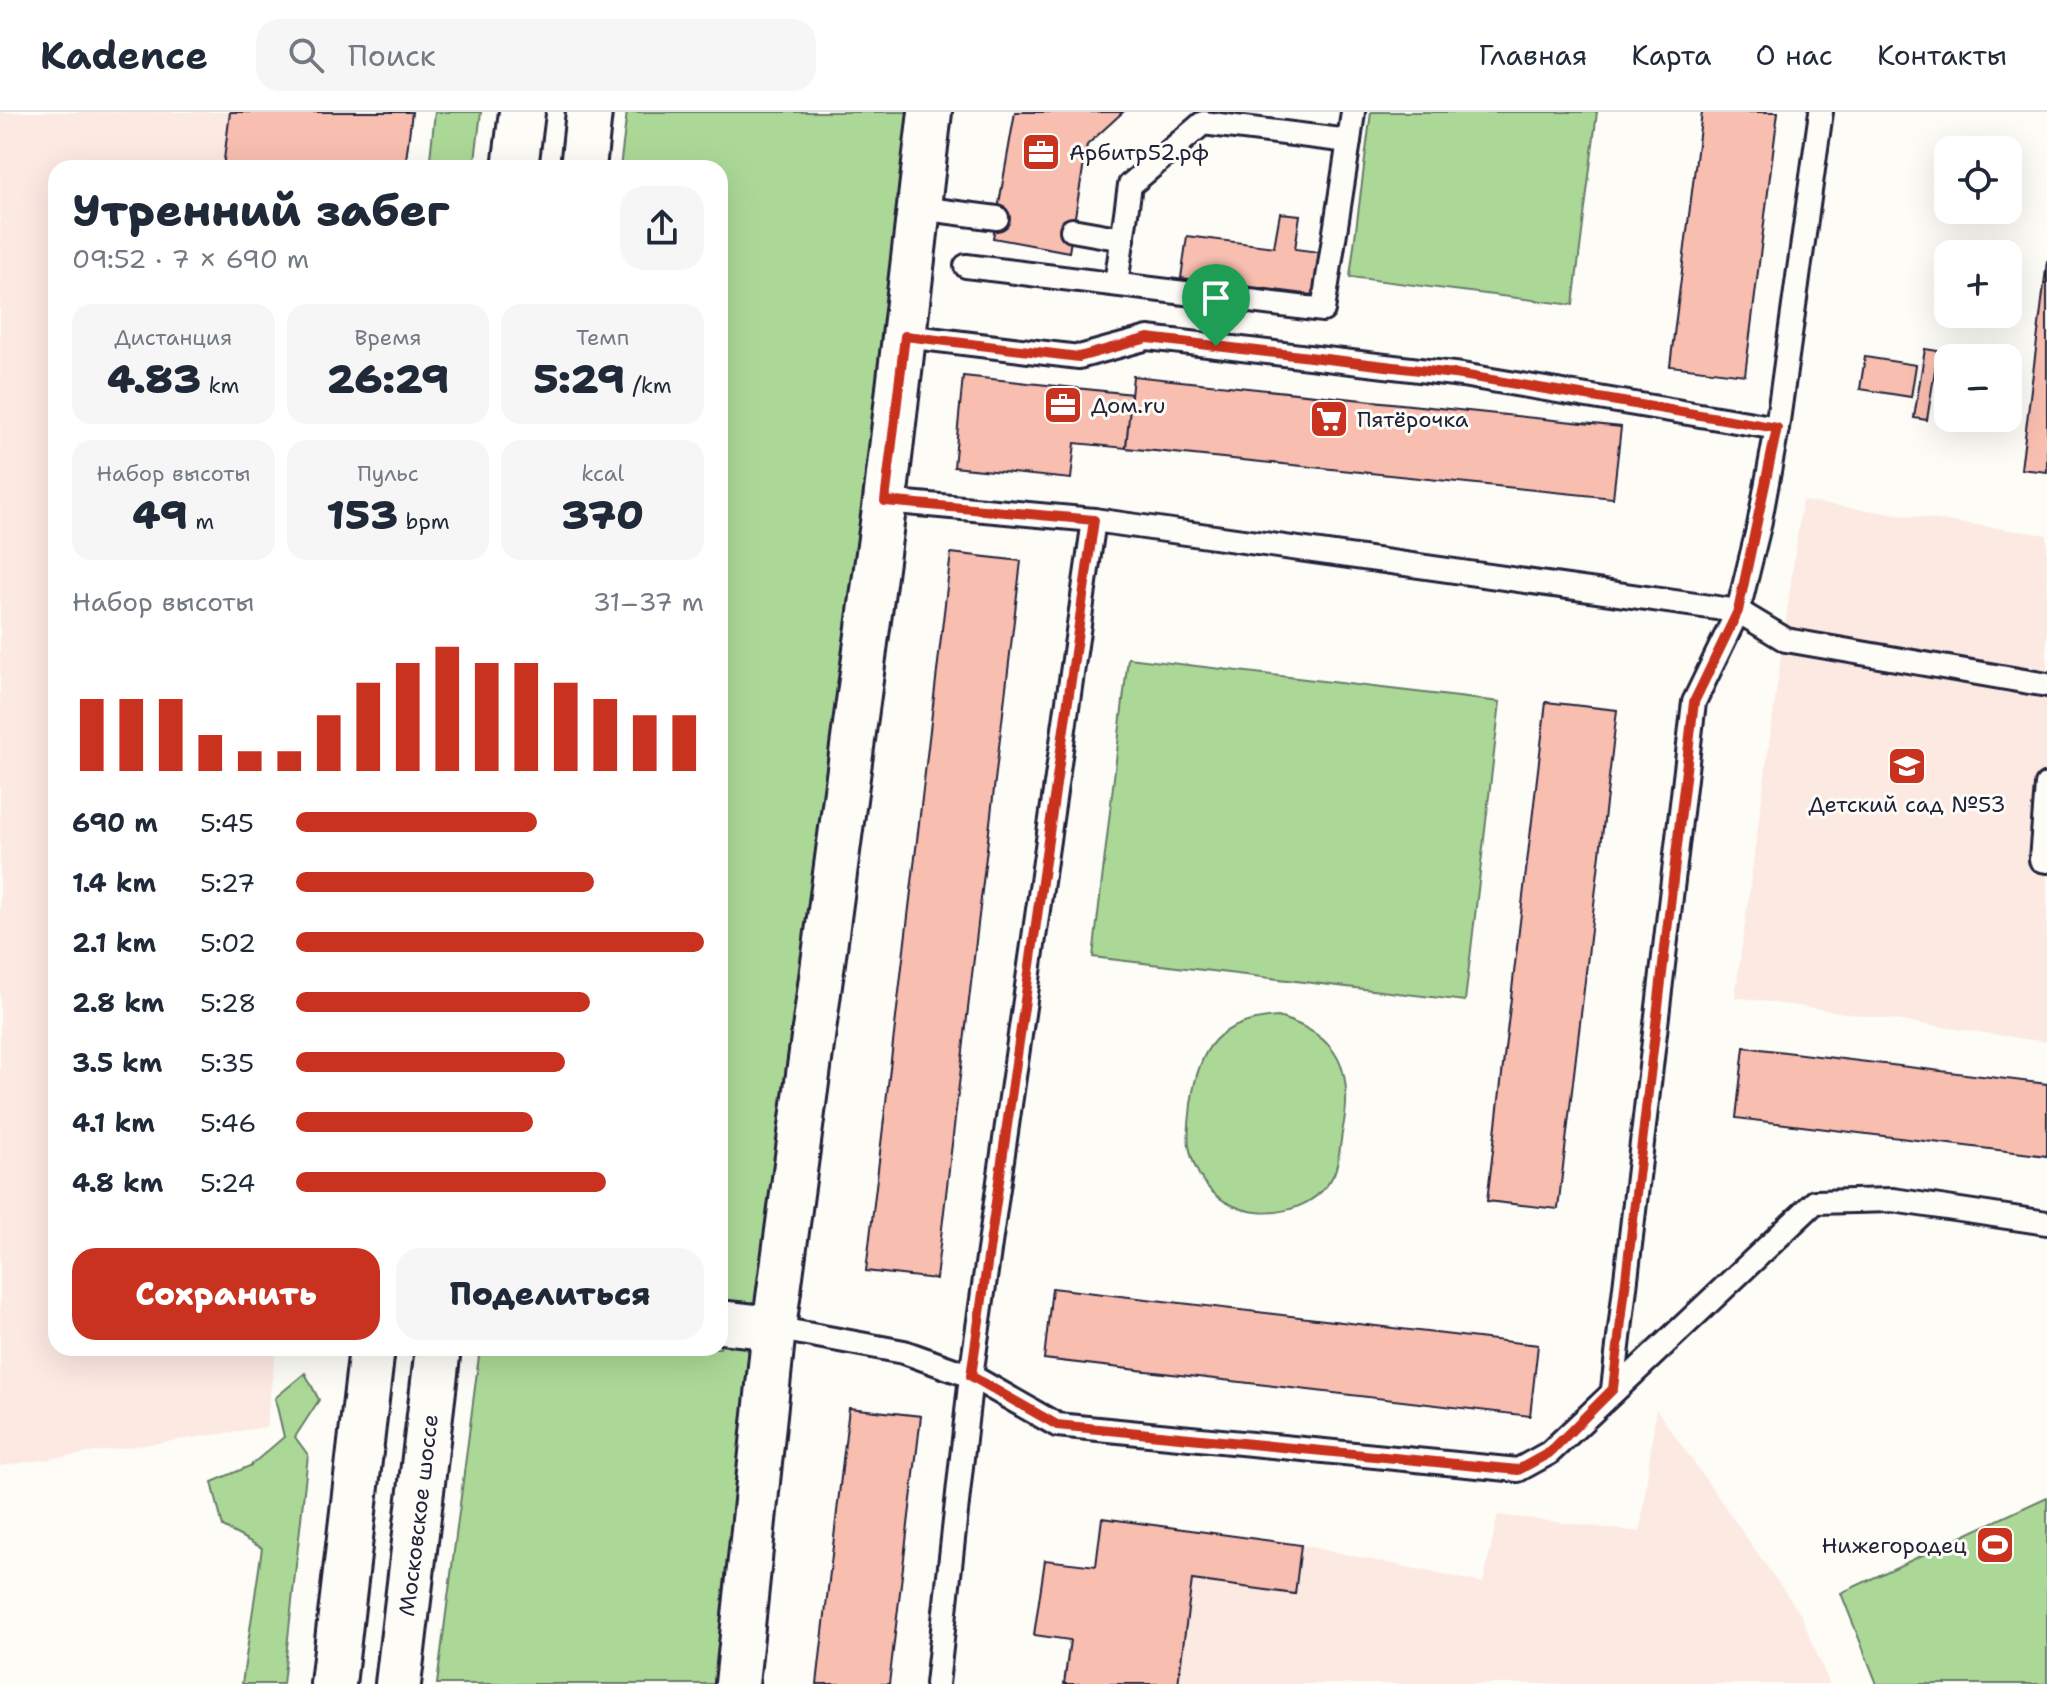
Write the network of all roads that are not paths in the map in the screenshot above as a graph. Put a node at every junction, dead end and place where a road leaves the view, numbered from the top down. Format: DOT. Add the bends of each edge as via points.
graph roads {
  1 [pos="522,112"];
  2 [pos="589,112"];
  3 [pos="930,112"];
  4 [pos="1353,112"];
  5 [pos="1821,112"];
  6 [pos="1349,141"];
  7 [pos="516,160"];
  8 [pos="584,160"];
  9 [pos="919,208"];
  10 [pos="997,218"];
  11 [pos="1072,230"];
  12 [pos="1123,239"];
  13 [pos="966,266"];
  14 [pos="1116,284"];
  15 [pos="905,336"];
  16 [pos="1777,428"];
  17 [pos="885,501"];
  18 [pos="1094,520"];
  19 [pos="1738,611"];
  20 [pos="2047,685"];
  21 [pos="2047,785"];
  22 [pos="2047,861"];
  23 [pos="2047,1223"];
  24 [pos="728,1323"];
  25 [pos="774,1328"];
  26 [pos="371,1356"];
  27 [pos="437,1356"];
  28 [pos="971,1376"];
  29 [pos="1613,1389"];
  30 [pos="333,1684"];
  31 [pos="398,1684"];
  32 [pos="737,1684"];
  33 [pos="937,1684"];
  1 -- 7 [label="main road"];
  2 -- 8 [label="main road"];
  3 -- 9 [label="street"];
  4 -- 6 [label="lane"];
  5 -- 16 [label="lane"];
  6 -- 12 [label="lane" via="1203,123 1130,185"];
  6 -- 14 [label="lane" via="1323,310"];
  9 -- 10 [label="lane"];
  9 -- 15 [label="street"];
  11 -- 12 [label="lane"];
  12 -- 14 [label="lane"];
  13 -- 14 [label="lane"];
  15 -- 16 [label="lane" via="1079,357 1148,338 1462,375"];
  15 -- 17 [label="street"];
  16 -- 19 [label="lane"];
  17 -- 18 [label="lane"];
  17 -- 25 [label="street"];
  18 -- 19 [label="lane"];
  18 -- 28 [label="lane"];
  19 -- 20 [label="lane" via="1786,640"];
  19 -- 29 [label="lane" via="1694,702"];
  21 -- 22 [label="lane" via="2041,860"];
  23 -- 29 [label="lane" via="1893,1200 1815,1202"];
  24 -- 25 [label="street"];
  25 -- 28 [label="lane" via="904,1352"];
  25 -- 32 [label="street"];
  26 -- 30 [label="main road"];
  27 -- 31 [label="main road, Московское шоссе"];
  28 -- 29 [label="lane" via="1057,1425 1518,1470 1549,1453"];
  28 -- 33 [label="lane"];
}
